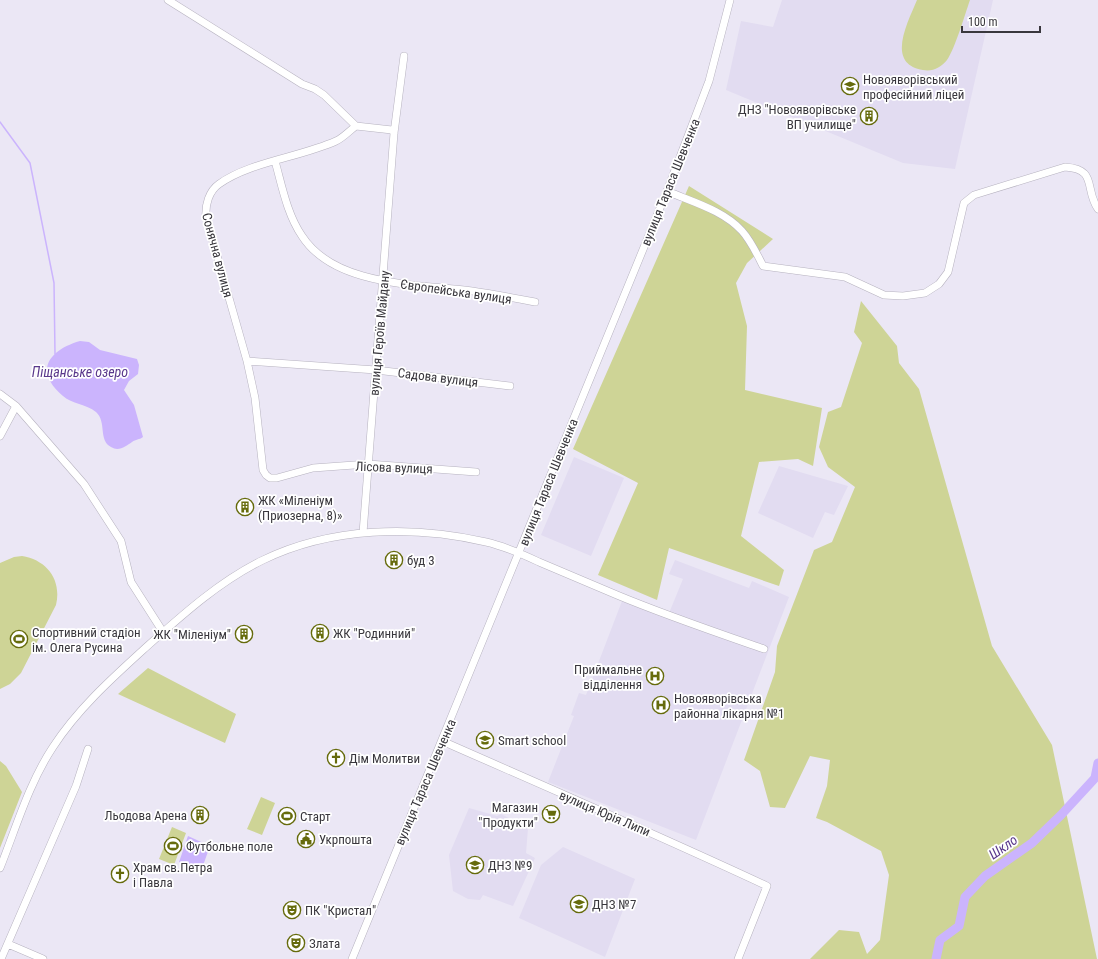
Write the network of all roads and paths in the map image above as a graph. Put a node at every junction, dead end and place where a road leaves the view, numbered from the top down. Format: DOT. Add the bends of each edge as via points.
graph roads {
  1 [pos="168,0"];
  2 [pos="730,0"];
  3 [pos="404,56"];
  4 [pos="356,126"];
  5 [pos="394,133"];
  6 [pos="275,161"];
  7 [pos="667,191"];
  8 [pos="1098,210"];
  9 [pos="383,280"];
  10 [pos="535,302"];
  11 [pos="247,360"];
  12 [pos="376,370"];
  13 [pos="510,386"];
  14 [pos="0,394"];
  15 [pos="16,406"];
  16 [pos="0,436"];
  17 [pos="368,464"];
  18 [pos="476,472"];
  19 [pos="266,476"];
  20 [pos="363,534"];
  21 [pos="519,553"];
  22 [pos="163,632"];
  23 [pos="764,649"];
  24 [pos="442,741"];
  25 [pos="88,750"];
  26 [pos="0,868"];
  27 [pos="8,944"];
  28 [pos="1,959"];
  29 [pos="43,959"];
  30 [pos="352,959"];
  31 [pos="738,959"];
  1 -- 4 [label="street" via="302,84 315,88"];
  2 -- 7 [label="street, вулиця Тараса Шевченка" via="709,81"];
  3 -- 5 [label="street, вулиця Героїв Майдану"];
  4 -- 5 [label="street" via="392,130"];
  4 -- 6 [label="street, Сонячна вулиця" via="337,141"];
  5 -- 9 [label="street, вулиця Героїв Майдану"];
  6 -- 9 [label="street, Європейська вулиця" via="290,213 302,236 321,258 348,272"];
  6 -- 11 [label="street, Сонячна вулиця" via="241,171 218,185 205,207"];
  7 -- 8 [label="street" via="714,211 734,224 748,239 763,266 845,277 884,295 902,296 925,293 939,284 948,272 964,203 974,195 1066,167 1077,168 1089,179 1091,196"];
  7 -- 21 [label="street, вулиця Тараса Шевченка"];
  9 -- 10 [label="street, Європейська вулиця" via="399,284 473,291"];
  9 -- 12 [label="street, вулиця Героїв Майдану"];
  11 -- 12 [label="street, Садова вулиця"];
  11 -- 19 [label="street, Сонячна вулиця"];
  12 -- 13 [label="street, Садова вулиця"];
  12 -- 17 [label="street, вулиця Героїв Майдану"];
  14 -- 15 [label="street"];
  15 -- 16 [label="street"];
  15 -- 22 [label="street" via="84,484 121,541 131,582"];
  17 -- 18 [label="street, Лісова вулиця"];
  17 -- 19 [label="street, Лісова вулиця" via="313,468 278,478"];
  17 -- 20 [label="street, вулиця Героїв Майдану"];
  20 -- 21 [label="street" via="394,530 438,535 486,542"];
  20 -- 22 [label="street" via="308,544 263,560 220,586"];
  21 -- 23 [label="street" via="619,596"];
  21 -- 24 [label="street, вулиця Тараса Шевченка"];
  22 -- 26 [label="street" via="107,683 66,728 51,749"];
  24 -- 30 [label="street, вулиця Тараса Шевченка"];
  24 -- 31 [label="street, вулиця Юрія Липи" via="652,832 767,886"];
  25 -- 27 [label="street" via="76,786"];
  27 -- 28 [label="street"];
  27 -- 29 [label="street"];
}
